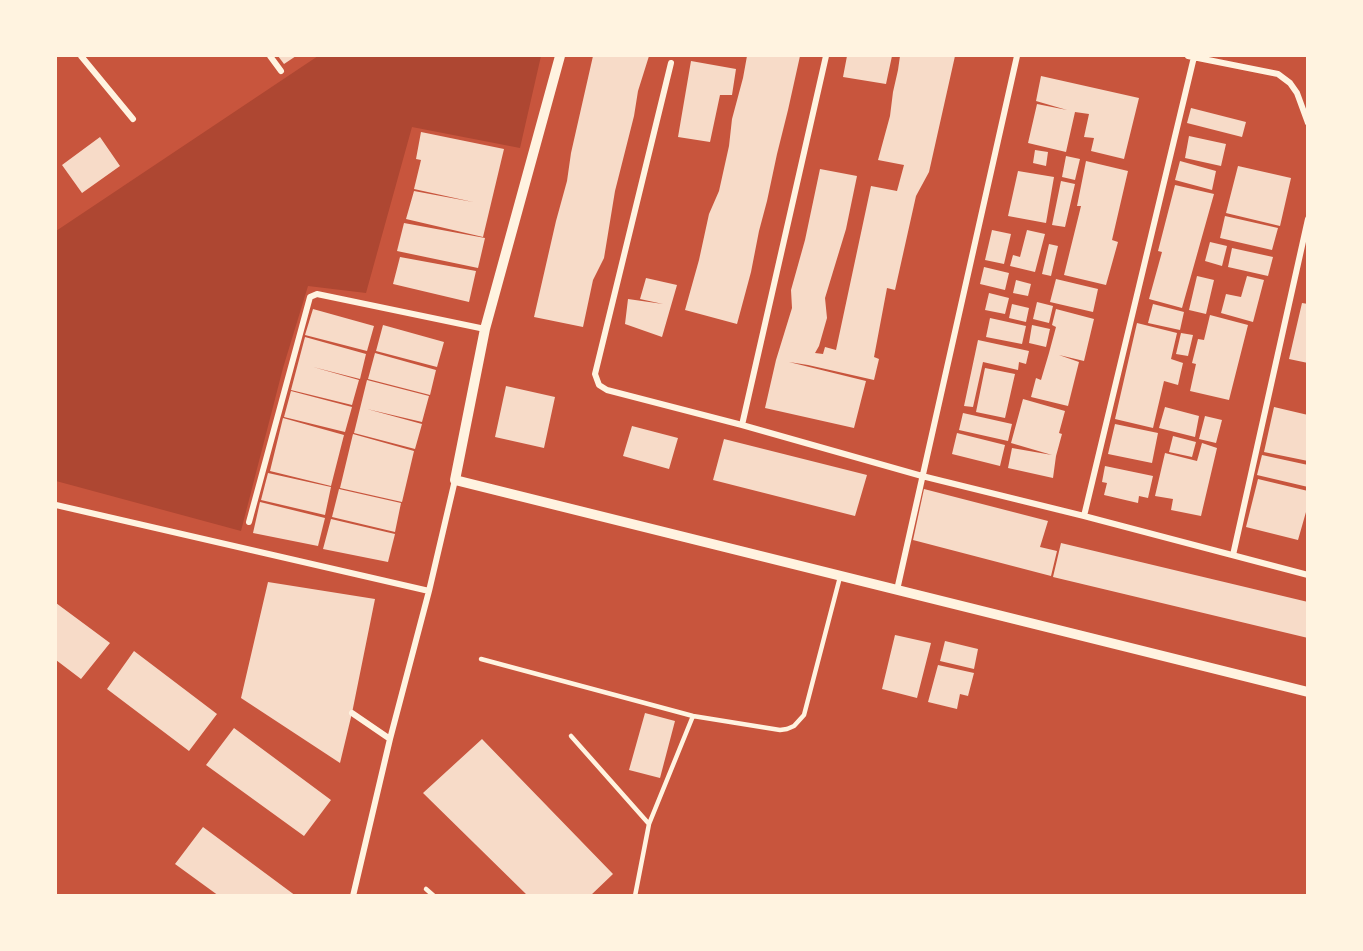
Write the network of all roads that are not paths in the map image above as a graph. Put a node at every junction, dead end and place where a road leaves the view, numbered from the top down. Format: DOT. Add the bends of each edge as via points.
graph roads {
  1 [pos="81,56"];
  2 [pos="270,56"];
  3 [pos="560,56"];
  4 [pos="826,56"];
  5 [pos="1017,56"];
  6 [pos="1191,56"];
  7 [pos="671,63"];
  8 [pos="281,71"];
  9 [pos="133,118"];
  10 [pos="1308,123"];
  11 [pos="1308,219"];
  12 [pos="485,329"];
  13 [pos="742,425"];
  14 [pos="922,476"];
  15 [pos="455,480"];
  16 [pos="56,505"];
  17 [pos="1084,516"];
  18 [pos="249,522"];
  19 [pos="1233,555"];
  20 [pos="1308,575"];
  21 [pos="841,576"];
  22 [pos="897,590"];
  23 [pos="429,591"];
  24 [pos="481,660"];
  25 [pos="1308,692"];
  26 [pos="352,713"];
  27 [pos="693,716"];
  28 [pos="571,736"];
  29 [pos="390,739"];
  30 [pos="649,824"];
  31 [pos="426,889"];
  32 [pos="353,896"];
  33 [pos="435,896"];
  34 [pos="635,896"];
  1 -- 9 [label="street"];
  2 -- 8 [label="street"];
  3 -- 12 [label="street"];
  4 -- 13 [label="street"];
  5 -- 14 [label="street"];
  6 -- 10 [label="street" via="1278,74 1297,93"];
  6 -- 17 [label="street"];
  7 -- 13 [label="street" via="596,374 599,385 607,390"];
  11 -- 19 [label="street"];
  12 -- 15 [label="street"];
  12 -- 18 [label="street" via="317,294 310,297"];
  13 -- 14 [label="street"];
  14 -- 17 [label="street"];
  14 -- 22 [label="street"];
  15 -- 21 [label="street"];
  15 -- 23 [label="street"];
  16 -- 23 [label="street"];
  17 -- 19 [label="street"];
  19 -- 20 [label="street"];
  21 -- 22 [label="street"];
  21 -- 27 [label="lane" via="800,722 780,730"];
  22 -- 25 [label="street"];
  23 -- 29 [label="street"];
  24 -- 27 [label="lane"];
  26 -- 29 [label="street"];
  27 -- 30 [label="lane"];
  28 -- 30 [label="lane"];
  29 -- 32 [label="street"];
  30 -- 34 [label="lane"];
  31 -- 33 [label="lane"];
}
